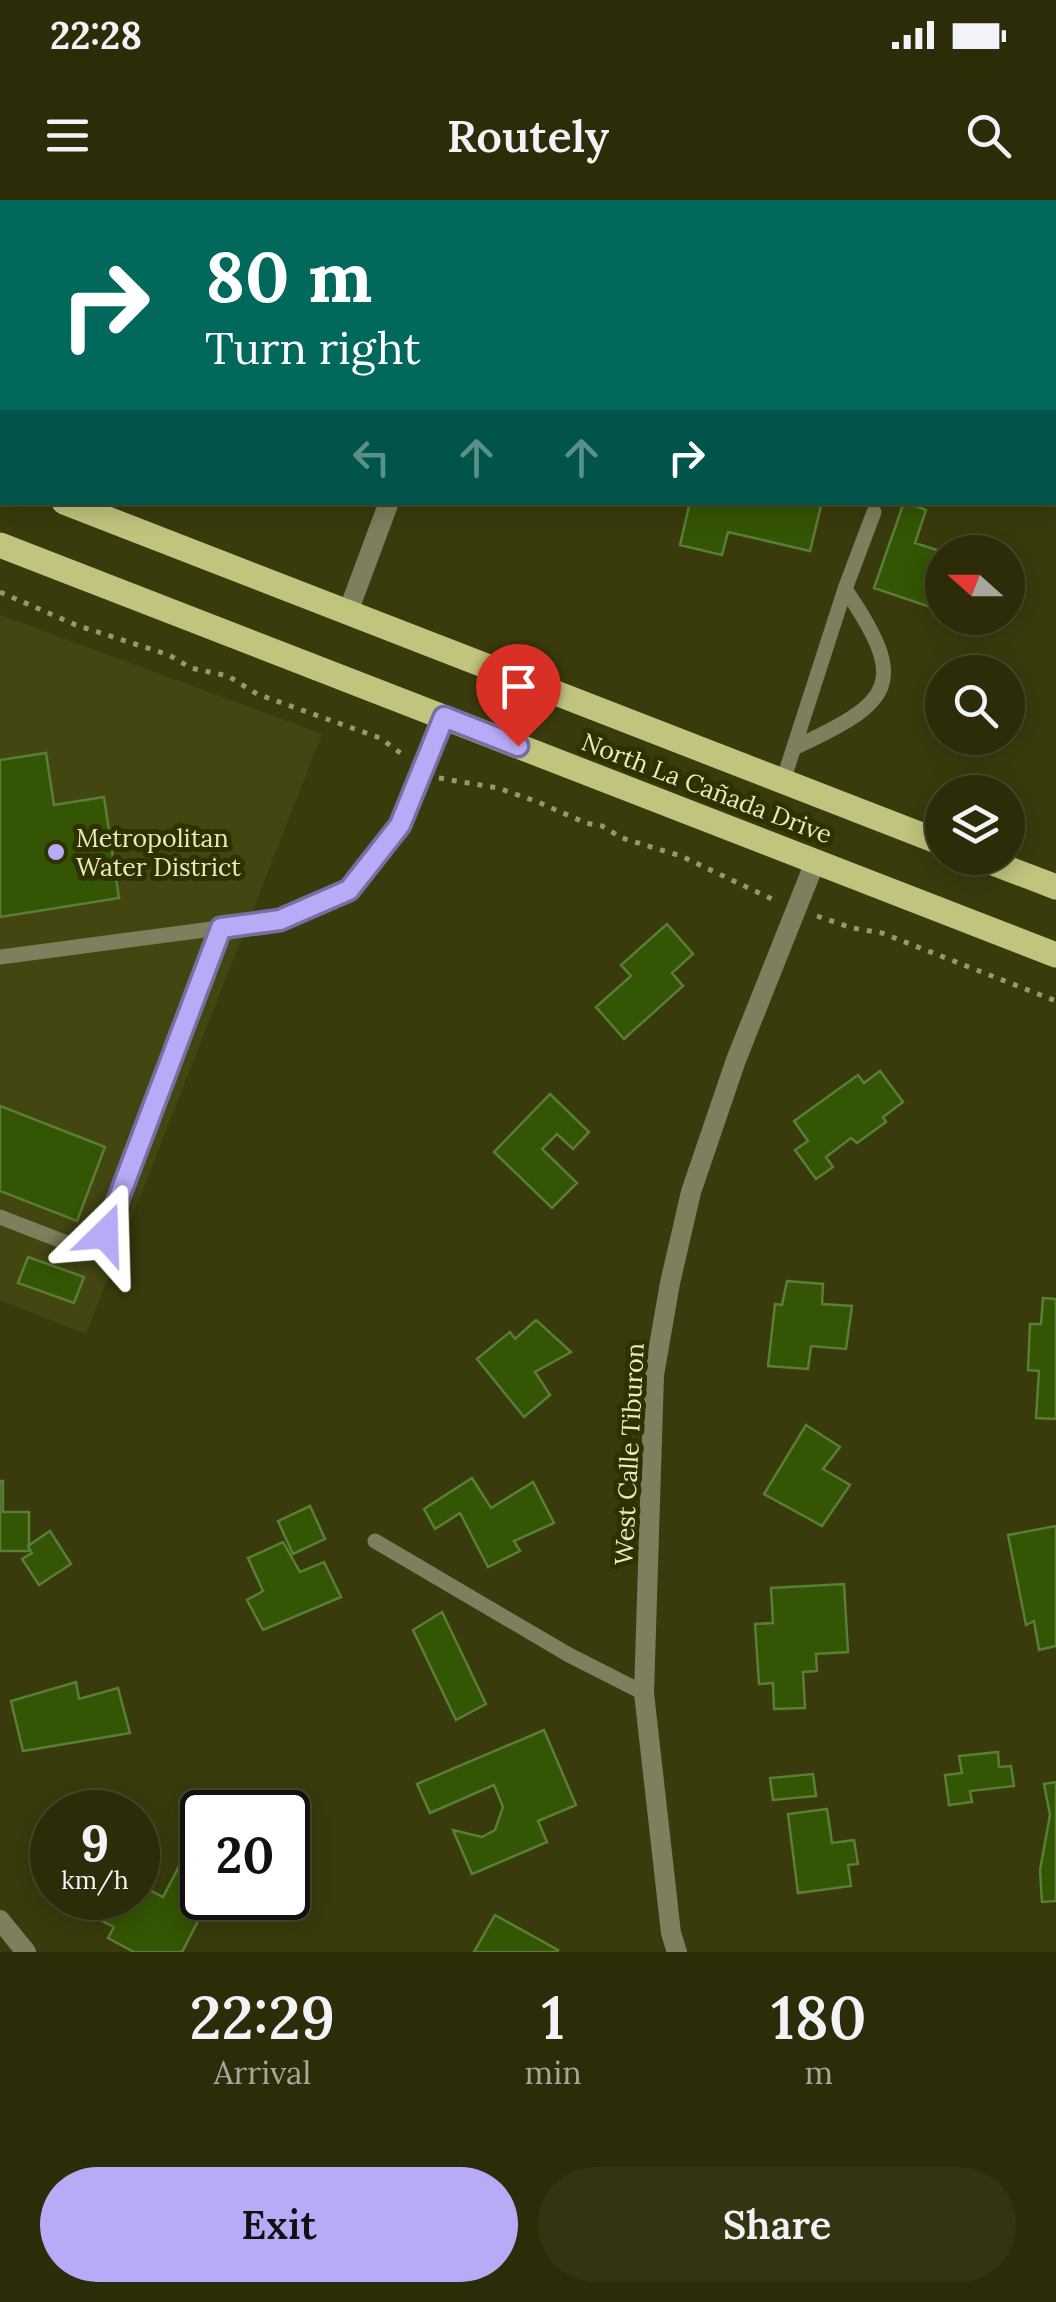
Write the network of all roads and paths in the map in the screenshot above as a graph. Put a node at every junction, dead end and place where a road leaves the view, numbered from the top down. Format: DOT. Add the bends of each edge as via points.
graph roads {
  1 [pos="72,505"];
  2 [pos="389,505"];
  3 [pos="874,512"];
  4 [pos="0,546"];
  5 [pos="845,590"];
  6 [pos="0,592"];
  7 [pos="348,612"];
  8 [pos="444,717"];
  9 [pos="794,748"];
  10 [pos="422,773"];
  11 [pos="782,781"];
  12 [pos="925,836"];
  13 [pos="815,862"];
  14 [pos="1025,875"];
  15 [pos="1056,887"];
  16 [pos="795,910"];
  17 [pos="221,928"];
  18 [pos="1056,955"];
  19 [pos="0,957"];
  20 [pos="1056,1001"];
  21 [pos="0,1218"];
  22 [pos="375,1541"];
  23 [pos="644,1693"];
  24 [pos="0,1920"];
  25 [pos="26,1952"];
  26 [pos="676,1952"];
  1 -- 7 [label="main road, North La Cañada Drive"];
  2 -- 7 [label="street"];
  3 -- 5 [label="lane"];
  4 -- 8 [label="main road, North La Cañada Drive"];
  5 -- 9 [label="lane"];
  5 -- 9 [label="lane" via="884,655 882,686 857,713"];
  6 -- 10 [label="path" via="380,738"];
  7 -- 11 [label="main road, North La Cañada Drive"];
  8 -- 10 [label="lane"];
  8 -- 13 [label="main road, North La Cañada Drive"];
  9 -- 11 [label="lane"];
  10 -- 16 [label="path" via="538,802 681,856"];
  10 -- 17 [label="lane" via="400,825 349,890 280,920"];
  11 -- 12 [label="main road, North La Cañada Drive"];
  13 -- 16 [label="street, West Calle Tiburon"];
  13 -- 18 [label="main road, North La Cañada Drive"];
  14 -- 15 [label="main road"];
  16 -- 20 [label="path" via="882,933"];
  16 -- 23 [label="street, West Calle Tiburon" via="691,1192 670,1283 654,1376"];
  17 -- 19 [label="lane"];
  17 -- 21 [label="lane" via="105,1234 95,1246 67,1243"];
  22 -- 23 [label="lane"];
  23 -- 26 [label="street, West Calle Tiburon"];
  24 -- 25 [label="street"];
}
